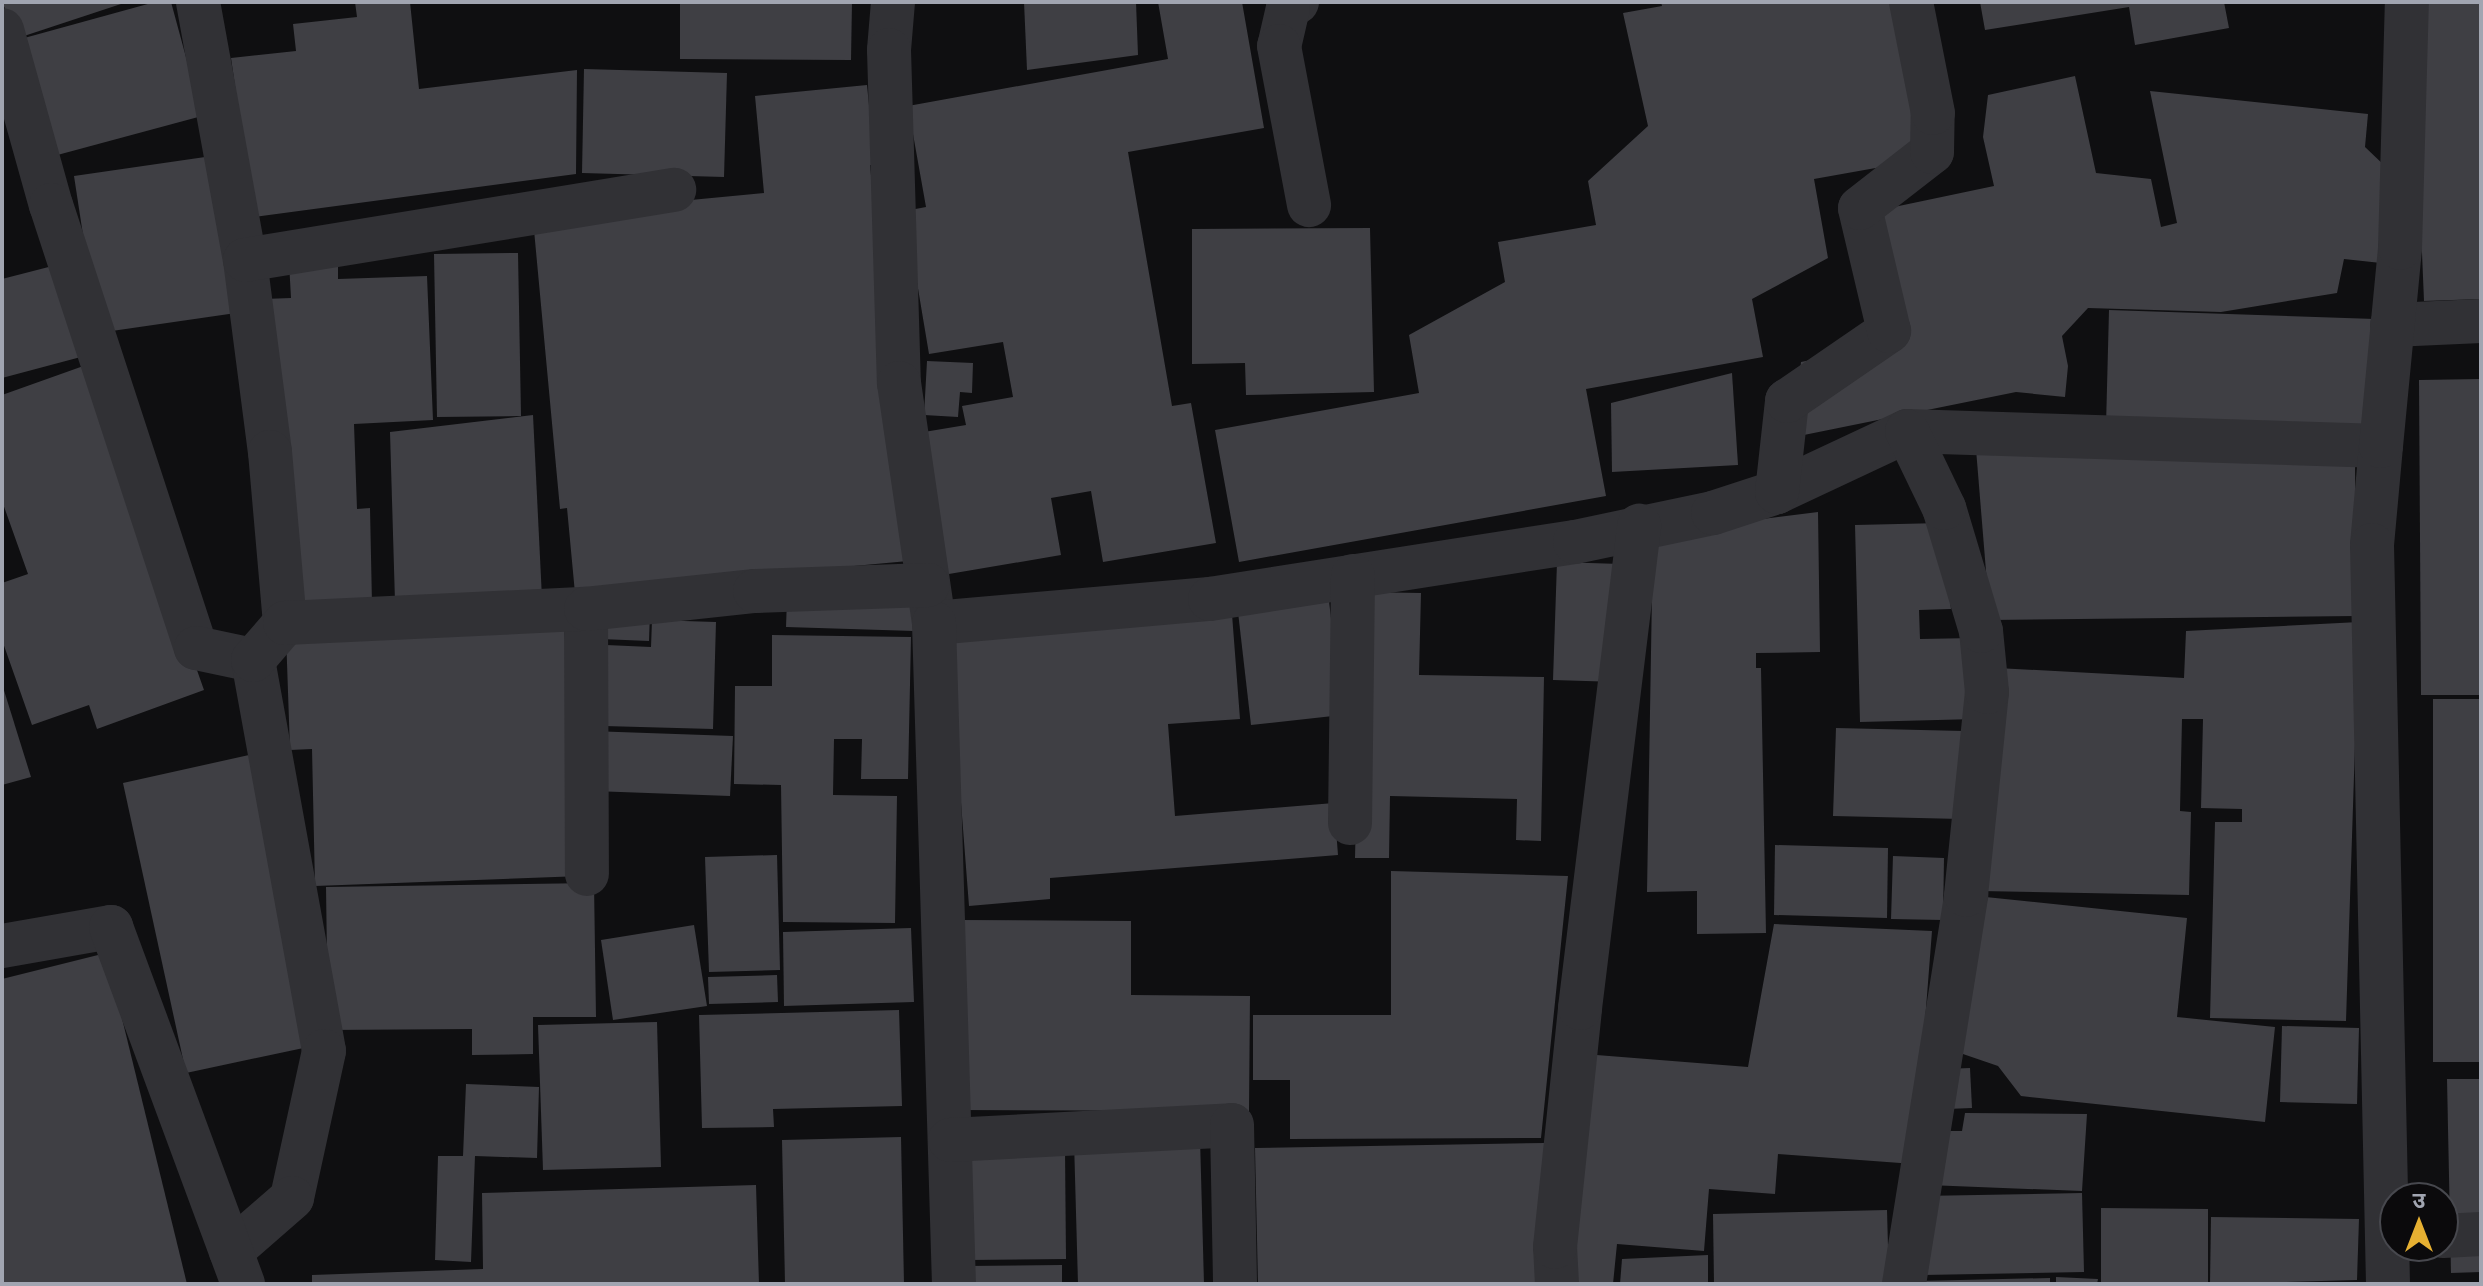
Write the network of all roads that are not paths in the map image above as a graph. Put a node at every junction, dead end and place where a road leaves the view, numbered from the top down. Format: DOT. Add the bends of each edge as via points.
graph roads {
  1 [pos="198,2"];
  2 [pos="893,2"];
  3 [pos="1297,2"];
  4 [pos="1911,2"];
  5 [pos="2407,2"];
  6 [pos="2,30"];
  7 [pos="674,190"];
  8 [pos="1309,205"];
  9 [pos="245,260"];
  10 [pos="2481,321"];
  11 [pos="2392,325"];
  12 [pos="1907,431"];
  13 [pos="2381,446"];
  14 [pos="1777,492"];
  15 [pos="1639,526"];
  16 [pos="1353,576"];
  17 [pos="931,604"];
  18 [pos="586,609"];
  19 [pos="285,623"];
  20 [pos="253,660"];
  21 [pos="1350,823"];
  22 [pos="587,874"];
  23 [pos="2,946"];
  24 [pos="950,1140"];
  25 [pos="2390,1182"];
  26 [pos="2481,1234"];
  27 [pos="2459,1235"];
  28 [pos="2390,1262"];
  29 [pos="237,1268"];
  30 [pos="954,1284"];
  31 [pos="1235,1284"];
  32 [pos="1557,1284"];
  33 [pos="1904,1284"];
  34 [pos="2388,1284"];
  1 -- 9 [label="street"];
  2 -- 17 [label="street" via="889,50 899,383"];
  3 -- 8 [label="street" via="1288,8 1279,46"];
  4 -- 14 [label="street" via="1933,113 1932,152 1860,208 1889,331 1787,401"];
  5 -- 11 [label="street"];
  6 -- 20 [label="street" via="51,205 196,648"];
  7 -- 9 [label="street"];
  9 -- 19 [label="street"];
  10 -- 11 [label="street"];
  11 -- 13 [label="street"];
  12 -- 13 [label="street"];
  12 -- 14 [label="street"];
  12 -- 33 [label="street" via="1944,508 1981,631 1987,692 1966,895"];
  13 -- 25 [label="street" via="2372,545"];
  14 -- 15 [label="street" via="1713,513"];
  15 -- 16 [label="street"];
  15 -- 32 [label="street" via="1580,1008 1555,1247"];
  16 -- 17 [label="street" via="1210,599"];
  16 -- 21 [label="street"];
  17 -- 18 [label="street" via="755,591"];
  17 -- 24 [label="street"];
  18 -- 19 [label="street"];
  18 -- 22 [label="street"];
  19 -- 20 [label="street"];
  20 -- 29 [label="street" via="324,1051 292,1198"];
  23 -- 29 [label="street" via="111,927"];
  24 -- 30 [label="street"];
  24 -- 31 [label="street" via="1232,1125"];
  26 -- 27 [label="street"];
  28 -- 34 [label="street"];
}
